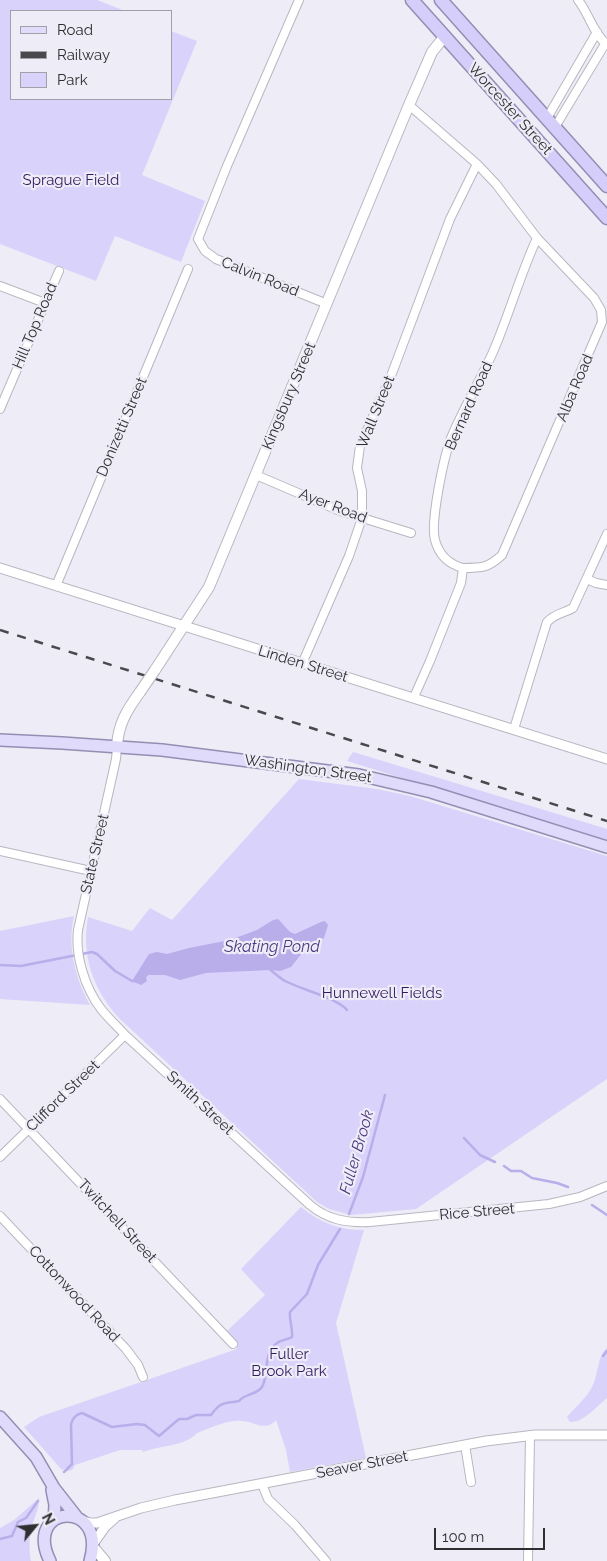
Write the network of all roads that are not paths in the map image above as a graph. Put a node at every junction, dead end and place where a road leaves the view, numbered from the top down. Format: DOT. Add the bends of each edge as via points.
graph roads {
  1 [pos="299,0"];
  2 [pos="412,0"];
  3 [pos="441,0"];
  4 [pos="578,0"];
  5 [pos="596,32"];
  6 [pos="445,36"];
  7 [pos="606,44"];
  8 [pos="409,105"];
  9 [pos="551,123"];
  10 [pos="477,164"];
  11 [pos="596,173"];
  12 [pos="576,184"];
  13 [pos="607,186"];
  14 [pos="607,218"];
  15 [pos="537,238"];
  16 [pos="188,270"];
  17 [pos="59,271"];
  18 [pos="0,286"];
  19 [pos="45,302"];
  20 [pos="327,304"];
  21 [pos="0,409"];
  22 [pos="256,475"];
  23 [pos="362,518"];
  24 [pos="411,533"];
  25 [pos="607,534"];
  26 [pos="0,568"];
  27 [pos="463,568"];
  28 [pos="587,579"];
  29 [pos="607,585"];
  30 [pos="56,586"];
  31 [pos="184,626"];
  32 [pos="302,664"];
  33 [pos="414,697"];
  34 [pos="514,729"];
  35 [pos="0,740"];
  36 [pos="117,747"];
  37 [pos="607,759"];
  38 [pos="607,847"];
  39 [pos="0,851"];
  40 [pos="91,871"];
  41 [pos="81,961"];
  42 [pos="125,1035"];
  43 [pos="0,1099"];
  44 [pos="29,1129"];
  45 [pos="0,1156"];
  46 [pos="607,1186"];
  47 [pos="0,1216"];
  48 [pos="345,1222"];
  49 [pos="233,1344"];
  50 [pos="143,1377"];
  51 [pos="0,1417"];
  52 [pos="607,1435"];
  53 [pos="530,1436"];
  54 [pos="465,1445"];
  55 [pos="50,1480"];
  56 [pos="471,1482"];
  57 [pos="262,1484"];
  58 [pos="120,1515"];
  59 [pos="78,1518"];
  60 [pos="54,1520"];
  61 [pos="93,1546"];
  62 [pos="50,1561"];
  63 [pos="90,1561"];
  64 [pos="105,1561"];
  65 [pos="326,1561"];
  66 [pos="528,1561"];
  1 -- 20 [label="street, Calvin Road" via="227,166 199,241 205,251 216,259"];
  2 -- 6 [label="highway, Worcester Street"];
  3 -- 9 [label="highway, Worcester Street"];
  4 -- 5 [label="street"];
  5 -- 7 [label="street"];
  5 -- 9 [label="street"];
  6 -- 8 [label="main road, Kingsbury Street" via="432,52"];
  6 -- 12 [label="highway, Worcester Street"];
  7 -- 9 [label="street"];
  8 -- 10 [label="street, Alba Road"];
  8 -- 20 [label="main road, Kingsbury Street"];
  9 -- 11 [label="highway, Worcester Street"];
  10 -- 15 [label="street, Alba Road"];
  10 -- 23 [label="street, Wall Street" via="450,219 360,446 357,468 362,491"];
  11 -- 12 [label="highway" via="590,184"];
  11 -- 13 [label="highway, Worcester Street"];
  12 -- 14 [label="highway, Worcester Street"];
  15 -- 27 [label="street, Bernard Road" via="493,352 451,439 440,482 435,538 445,559"];
  15 -- 27 [label="street, Alba Road" via="594,298 601,310 602,322 502,555 493,564 482,568"];
  16 -- 30 [label="street, Donizetti Street"];
  17 -- 19 [label="street, Hill Top Road"];
  18 -- 19 [label="street"];
  19 -- 21 [label="street, Hill Top Road"];
  20 -- 22 [label="main road, Kingsbury Street"];
  22 -- 23 [label="street, Ayer Road"];
  22 -- 31 [label="main road, Kingsbury Street" via="208,590"];
  23 -- 24 [label="street, Ayer Road"];
  23 -- 32 [label="street, Wall Street"];
  25 -- 28 [label="street"];
  26 -- 30 [label="street, Linden Street"];
  27 -- 33 [label="street" via="461,582"];
  28 -- 29 [label="street"];
  28 -- 34 [label="street" via="573,608 546,622"];
  30 -- 31 [label="street, Linden Street"];
  31 -- 32 [label="street, Linden Street"];
  31 -- 36 [label="main road, Kingsbury Street, bridge" via="124,717"];
  32 -- 33 [label="street, Linden Street"];
  33 -- 34 [label="street, Linden Street"];
  34 -- 37 [label="street, Linden Street"];
  35 -- 36 [label="main road, Washington Street"];
  36 -- 38 [label="main road, Washington Street" via="370,777 437,794"];
  36 -- 40 [label="street, State Street"];
  39 -- 40 [label="street"];
  40 -- 41 [label="street, State Street" via="79,925"];
  41 -- 42 [label="street, Smith Street" via="96,1001"];
  42 -- 44 [label="street, Clifford Street"];
  42 -- 48 [label="street, Smith Street" via="310,1205 326,1216"];
  43 -- 44 [label="street, Twitchell Street"];
  44 -- 45 [label="street, Clifford Street"];
  44 -- 49 [label="street, Twitchell Street"];
  46 -- 48 [label="street, Rice Street" via="580,1197 530,1207"];
  47 -- 50 [label="street, Cottonwood Road" via="126,1349"];
  51 -- 55 [label="main road" via="36,1457"];
  52 -- 53 [label="street, Seaver Street"];
  53 -- 54 [label="street, Seaver Street"];
  53 -- 66 [label="street"];
  54 -- 56 [label="street"];
  54 -- 57 [label="street, Seaver Street"];
  55 -- 59 [label="main road"];
  55 -- 60 [label="main road" via="55,1500"];
  57 -- 58 [label="street, Seaver Street" via="156,1504"];
  57 -- 65 [label="street" via="268,1499"];
  58 -- 59 [label="street, Seaver Street" via="97,1523"];
  58 -- 61 [label="street, Seaver Street" via="105,1527"];
  59 -- 60 [label="main road" via="64,1516"];
  59 -- 61 [label="main road" via="90,1532"];
  60 -- 62 [label="main road" via="44,1537"];
  61 -- 63 [label="main road"];
  61 -- 64 [label="main road"];
}
